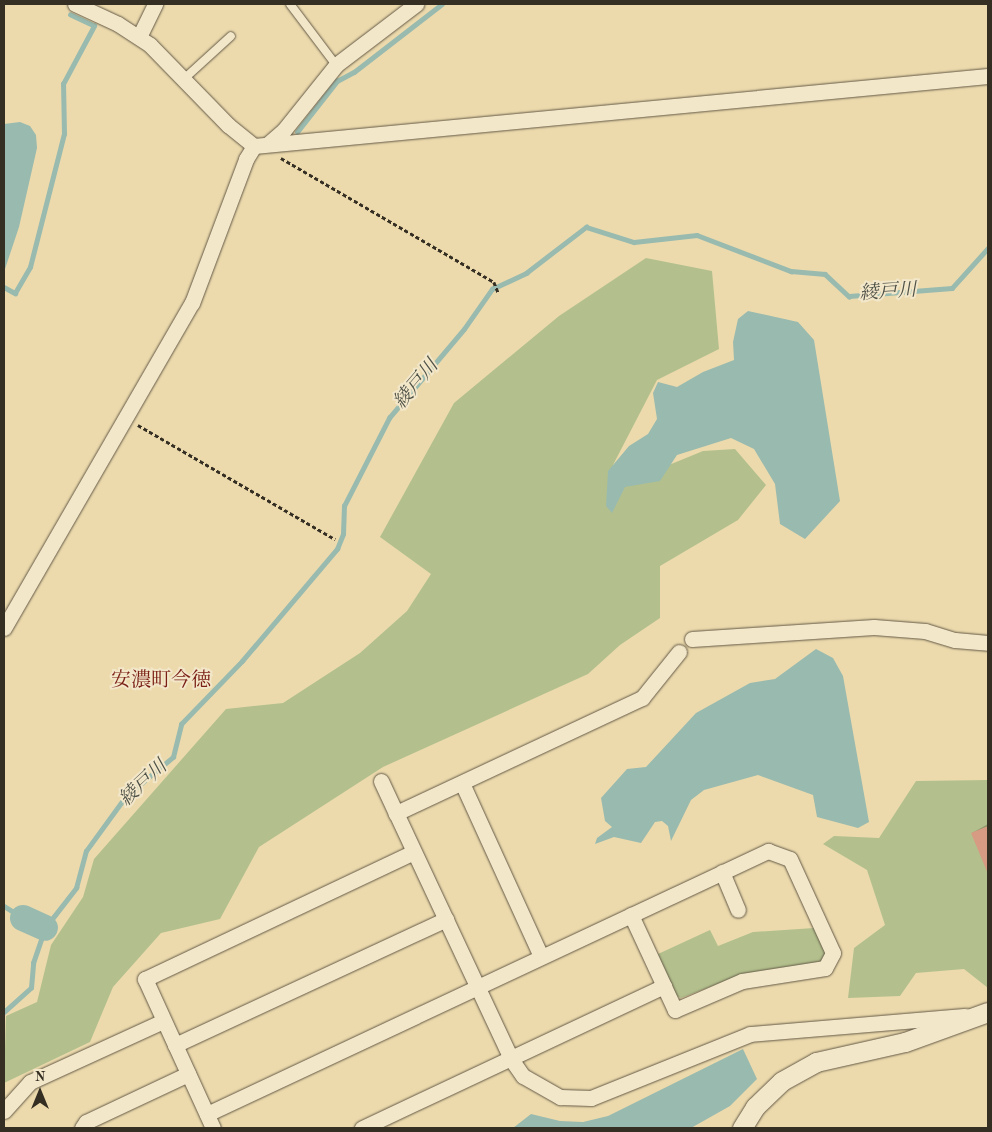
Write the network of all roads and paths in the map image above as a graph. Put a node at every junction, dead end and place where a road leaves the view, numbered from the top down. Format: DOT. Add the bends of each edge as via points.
graph roads {
  1 [pos="75,4"];
  2 [pos="155,4"];
  3 [pos="290,4"];
  4 [pos="416,4"];
  5 [pos="231,36"];
  6 [pos="139,37"];
  7 [pos="336,65"];
  8 [pos="988,76"];
  9 [pos="184,78"];
  10 [pos="261,145"];
  11 [pos="498,292"];
  12 [pos="126,418"];
  13 [pos="335,539"];
  14 [pos="4,628"];
  15 [pos="692,639"];
  16 [pos="988,643"];
  17 [pos="679,652"];
  18 [pos="381,781"];
  19 [pos="462,783"];
  20 [pos="396,812"];
  21 [pos="414,852"];
  22 [pos="722,872"];
  23 [pos="738,910"];
  24 [pos="631,915"];
  25 [pos="446,918"];
  26 [pos="541,956"];
  27 [pos="664,986"];
  28 [pos="478,987"];
  29 [pos="982,1014"];
  30 [pos="163,1021"];
  31 [pos="175,1045"];
  32 [pos="511,1058"];
  33 [pos="188,1074"];
  34 [pos="4,1111"];
  35 [pos="207,1114"];
  36 [pos="739,1126"];
  37 [pos="82,1128"];
  38 [pos="213,1128"];
  39 [pos="362,1128"];
  1 -- 6 [label="street"];
  2 -- 6 [label="street"];
  3 -- 7 [label="lane"];
  4 -- 7 [label="street"];
  5 -- 9 [label="lane"];
  6 -- 9 [label="street"];
  7 -- 10 [label="street" via="284,130"];
  8 -- 10 [label="street"];
  9 -- 10 [label="street" via="228,125"];
  10 -- 11 [label="path" via="494,282"];
  10 -- 12 [label="street" via="246,159 192,303"];
  12 -- 13 [label="path"];
  12 -- 14 [label="street"];
  15 -- 16 [label="street" via="874,627 925,631 955,640"];
  17 -- 19 [label="street" via="642,698"];
  18 -- 20 [label="street"];
  19 -- 20 [label="street"];
  19 -- 26 [label="street"];
  20 -- 21 [label="street"];
  21 -- 25 [label="street"];
  21 -- 30 [label="street" via="145,979"];
  22 -- 23 [label="street"];
  22 -- 24 [label="street"];
  22 -- 27 [label="street" via="768,851 790,859 833,953 825,968 742,981 675,1010"];
  24 -- 26 [label="street"];
  24 -- 27 [label="street"];
  25 -- 28 [label="street"];
  25 -- 31 [label="street"];
  26 -- 28 [label="street"];
  27 -- 32 [label="street"];
  28 -- 32 [label="street"];
  28 -- 35 [label="street"];
  29 -- 32 [label="street" via="750,1034 591,1098 570,1099 547,1093 523,1076"];
  29 -- 36 [label="street" via="906,1042 816,1062 782,1081"];
  30 -- 31 [label="street"];
  30 -- 34 [label="street" via="30,1082"];
  31 -- 33 [label="street"];
  32 -- 39 [label="street"];
  33 -- 35 [label="street"];
  33 -- 37 [label="street" via="86,1122"];
  35 -- 38 [label="street"];
}
